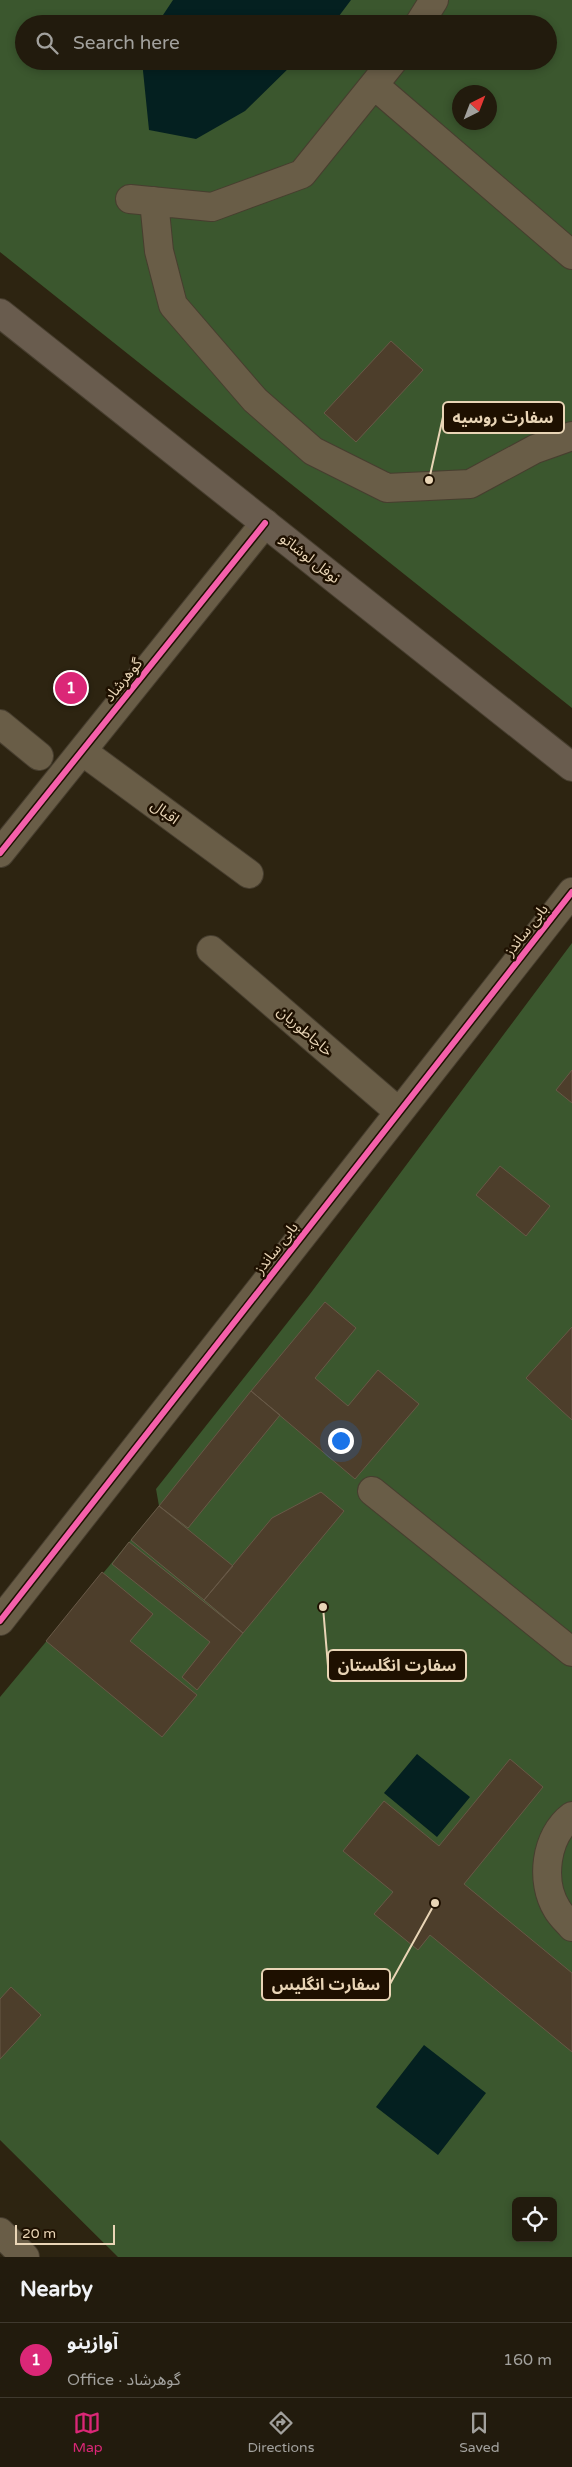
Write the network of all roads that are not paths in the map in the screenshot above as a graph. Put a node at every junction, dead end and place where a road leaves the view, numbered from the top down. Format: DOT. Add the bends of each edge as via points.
graph roads {
  1 [pos="434,0"];
  2 [pos="425,15"];
  3 [pos="386,70"];
  4 [pos="374,85"];
  5 [pos="572,255"];
  6 [pos="0,313"];
  7 [pos="572,436"];
  8 [pos="265,523"];
  9 [pos="0,724"];
  10 [pos="82,751"];
  11 [pos="39,756"];
  12 [pos="572,767"];
  13 [pos="0,853"];
  14 [pos="249,874"];
  15 [pos="572,892"];
  16 [pos="211,950"];
  17 [pos="399,1112"];
  18 [pos="372,1491"];
  19 [pos="0,1621"];
  20 [pos="572,1652"];
  21 [pos="571,1817"];
  22 [pos="572,1927"];
  23 [pos="0,2232"];
  24 [pos="25,2257"];
  1 -- 2 [label="street"];
  3 -- 4 [label="street"];
  4 -- 5 [label="street"];
  4 -- 7 [label="street" via="302,174 212,207 142,200 173,305 255,400 313,451 387,488 470,484 535,450"];
  6 -- 8 [label="main road, نوفل لوشاتو"];
  8 -- 10 [label="street, گوهرشاد"];
  8 -- 12 [label="main road, نوفل لوشاتو"];
  9 -- 11 [label="street"];
  10 -- 13 [label="street, گوهرشاد"];
  10 -- 14 [label="street, اقبال"];
  15 -- 17 [label="street, بابی ساندز"];
  16 -- 17 [label="street, خاچاطوریان"];
  17 -- 19 [label="street, بابی ساندز"];
  18 -- 20 [label="street"];
  21 -- 22 [label="street" via="554,1838 547,1862 548,1886 557,1909"];
  23 -- 24 [label="street"];
}
